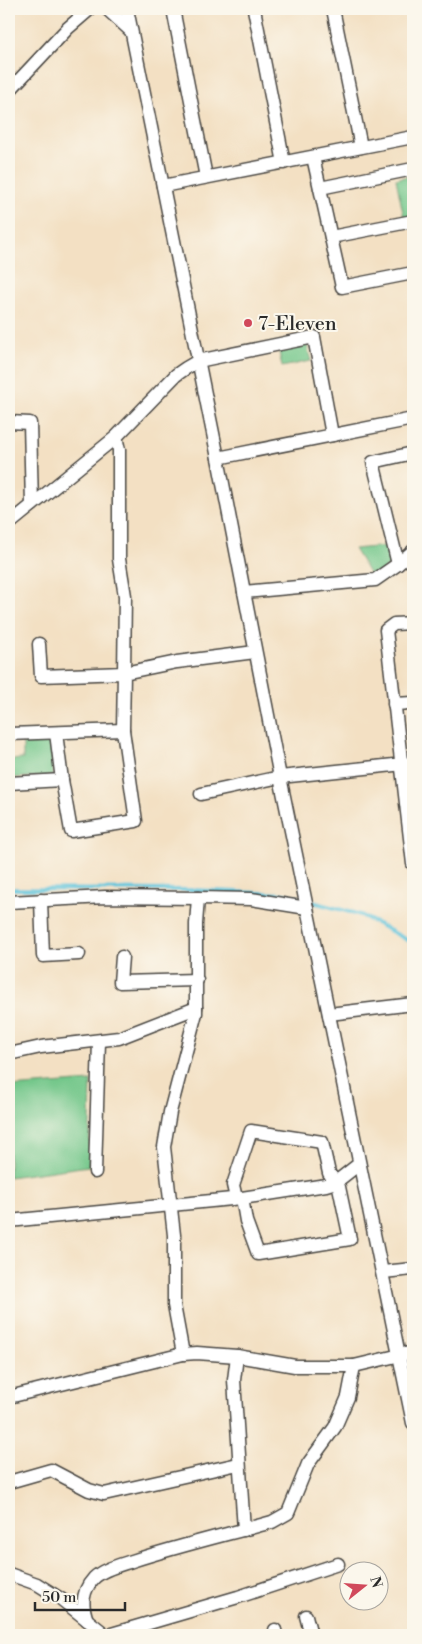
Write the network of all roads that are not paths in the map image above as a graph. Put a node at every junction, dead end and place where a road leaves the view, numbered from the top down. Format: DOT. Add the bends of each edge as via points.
graph roads {
  1 [pos="90,9"];
  2 [pos="107,9"];
  3 [pos="127,9"];
  4 [pos="173,9"];
  5 [pos="254,9"];
  6 [pos="334,9"];
  7 [pos="131,31"];
  8 [pos="9,91"];
  9 [pos="413,137"];
  10 [pos="361,147"];
  11 [pos="313,157"];
  12 [pos="284,163"];
  13 [pos="413,169"];
  14 [pos="206,177"];
  15 [pos="163,186"];
  16 [pos="320,188"];
  17 [pos="413,221"];
  18 [pos="331,237"];
  19 [pos="413,273"];
  20 [pos="198,361"];
  21 [pos="413,418"];
  22 [pos="9,422"];
  23 [pos="332,435"];
  24 [pos="116,437"];
  25 [pos="413,453"];
  26 [pos="218,458"];
  27 [pos="32,505"];
  28 [pos="9,524"];
  29 [pos="413,551"];
  30 [pos="398,564"];
  31 [pos="244,592"];
  32 [pos="413,623"];
  33 [pos="39,644"];
  34 [pos="255,652"];
  35 [pos="124,673"];
  36 [pos="413,703"];
  37 [pos="394,704"];
  38 [pos="123,730"];
  39 [pos="56,733"];
  40 [pos="9,734"];
  41 [pos="408,764"];
  42 [pos="280,778"];
  43 [pos="62,780"];
  44 [pos="9,783"];
  45 [pos="201,794"];
  46 [pos="412,842"];
  47 [pos="413,864"];
  48 [pos="198,898"];
  49 [pos="41,900"];
  50 [pos="9,902"];
  51 [pos="307,908"];
  52 [pos="79,954"];
  53 [pos="122,957"];
  54 [pos="197,980"];
  55 [pos="413,1004"];
  56 [pos="196,1008"];
  57 [pos="329,1014"];
  58 [pos="99,1041"];
  59 [pos="9,1054"];
  60 [pos="359,1164"];
  61 [pos="95,1172"];
  62 [pos="336,1182"];
  63 [pos="239,1198"];
  64 [pos="172,1205"];
  65 [pos="9,1221"];
  66 [pos="413,1270"];
  67 [pos="383,1272"];
  68 [pos="413,1352"];
  69 [pos="183,1354"];
  70 [pos="400,1354"];
  71 [pos="237,1356"];
  72 [pos="354,1366"];
  73 [pos="9,1397"];
  74 [pos="413,1423"];
  75 [pos="238,1464"];
  76 [pos="9,1482"];
  77 [pos="244,1530"];
  78 [pos="338,1564"];
  79 [pos="9,1574"];
  80 [pos="306,1616"];
  81 [pos="87,1620"];
  82 [pos="107,1635"];
  83 [pos="311,1635"];
  1 -- 8 [label="street"];
  2 -- 7 [label="street"];
  3 -- 7 [label="street"];
  4 -- 14 [label="street"];
  5 -- 12 [label="street"];
  6 -- 10 [label="street"];
  7 -- 15 [label="street"];
  9 -- 10 [label="street"];
  10 -- 11 [label="street"];
  11 -- 12 [label="street"];
  11 -- 16 [label="street"];
  12 -- 14 [label="street"];
  13 -- 16 [label="street"];
  14 -- 15 [label="street"];
  15 -- 20 [label="street"];
  16 -- 18 [label="street"];
  17 -- 18 [label="street"];
  18 -- 19 [label="street" via="342,287"];
  20 -- 23 [label="street" via="314,337"];
  20 -- 24 [label="street" via="176,375"];
  20 -- 26 [label="street"];
  21 -- 23 [label="street"];
  22 -- 27 [label="street" via="30,423"];
  23 -- 26 [label="street"];
  24 -- 27 [label="street"];
  24 -- 35 [label="street" via="119,450 119,559 124,596"];
  25 -- 30 [label="street" via="373,462"];
  26 -- 31 [label="street"];
  27 -- 28 [label="street"];
  29 -- 30 [label="street"];
  30 -- 31 [label="street" via="375,580"];
  31 -- 34 [label="street"];
  32 -- 37 [label="street" via="394,624 386,630"];
  33 -- 35 [label="street" via="41,676"];
  34 -- 35 [label="street"];
  34 -- 42 [label="street"];
  35 -- 38 [label="street"];
  36 -- 37 [label="street"];
  37 -- 41 [label="street"];
  38 -- 39 [label="street"];
  38 -- 43 [label="street" via="136,821 71,831"];
  39 -- 40 [label="street"];
  39 -- 43 [label="street"];
  41 -- 42 [label="street"];
  41 -- 46 [label="street"];
  42 -- 45 [label="street"];
  42 -- 51 [label="street"];
  43 -- 44 [label="street"];
  46 -- 47 [label="street"];
  48 -- 49 [label="street"];
  48 -- 51 [label="street" via="251,899"];
  48 -- 54 [label="street"];
  49 -- 50 [label="street"];
  49 -- 52 [label="street" via="43,956"];
  51 -- 57 [label="street"];
  53 -- 54 [label="street" via="120,982"];
  54 -- 56 [label="street"];
  55 -- 57 [label="street"];
  56 -- 58 [label="street" via="118,1038"];
  56 -- 64 [label="street" via="164,1147"];
  57 -- 60 [label="street"];
  58 -- 59 [label="street"];
  58 -- 61 [label="street"];
  60 -- 62 [label="street"];
  60 -- 67 [label="street"];
  62 -- 63 [label="street"];
  62 -- 63 [label="street" via="329,1174 322,1142 251,1131 233,1185"];
  62 -- 63 [label="street" via="350,1239 258,1254"];
  63 -- 64 [label="street"];
  64 -- 65 [label="street"];
  64 -- 69 [label="street" via="174,1305"];
  66 -- 67 [label="street"];
  67 -- 70 [label="street"];
  68 -- 70 [label="street"];
  69 -- 71 [label="street"];
  69 -- 73 [label="street"];
  70 -- 72 [label="street"];
  70 -- 74 [label="street"];
  71 -- 72 [label="street" via="295,1366"];
  71 -- 75 [label="street" via="234,1380"];
  72 -- 77 [label="street" via="348,1396 335,1427 308,1464 288,1513 272,1522"];
  75 -- 76 [label="street" via="104,1494 89,1490 51,1470"];
  75 -- 77 [label="street"];
  77 -- 81 [label="street" via="160,1552 95,1577 82,1600"];
  78 -- 82 [label="street"];
  79 -- 81 [label="street" via="37,1584"];
  80 -- 83 [label="street"];
  81 -- 82 [label="street"];
}
